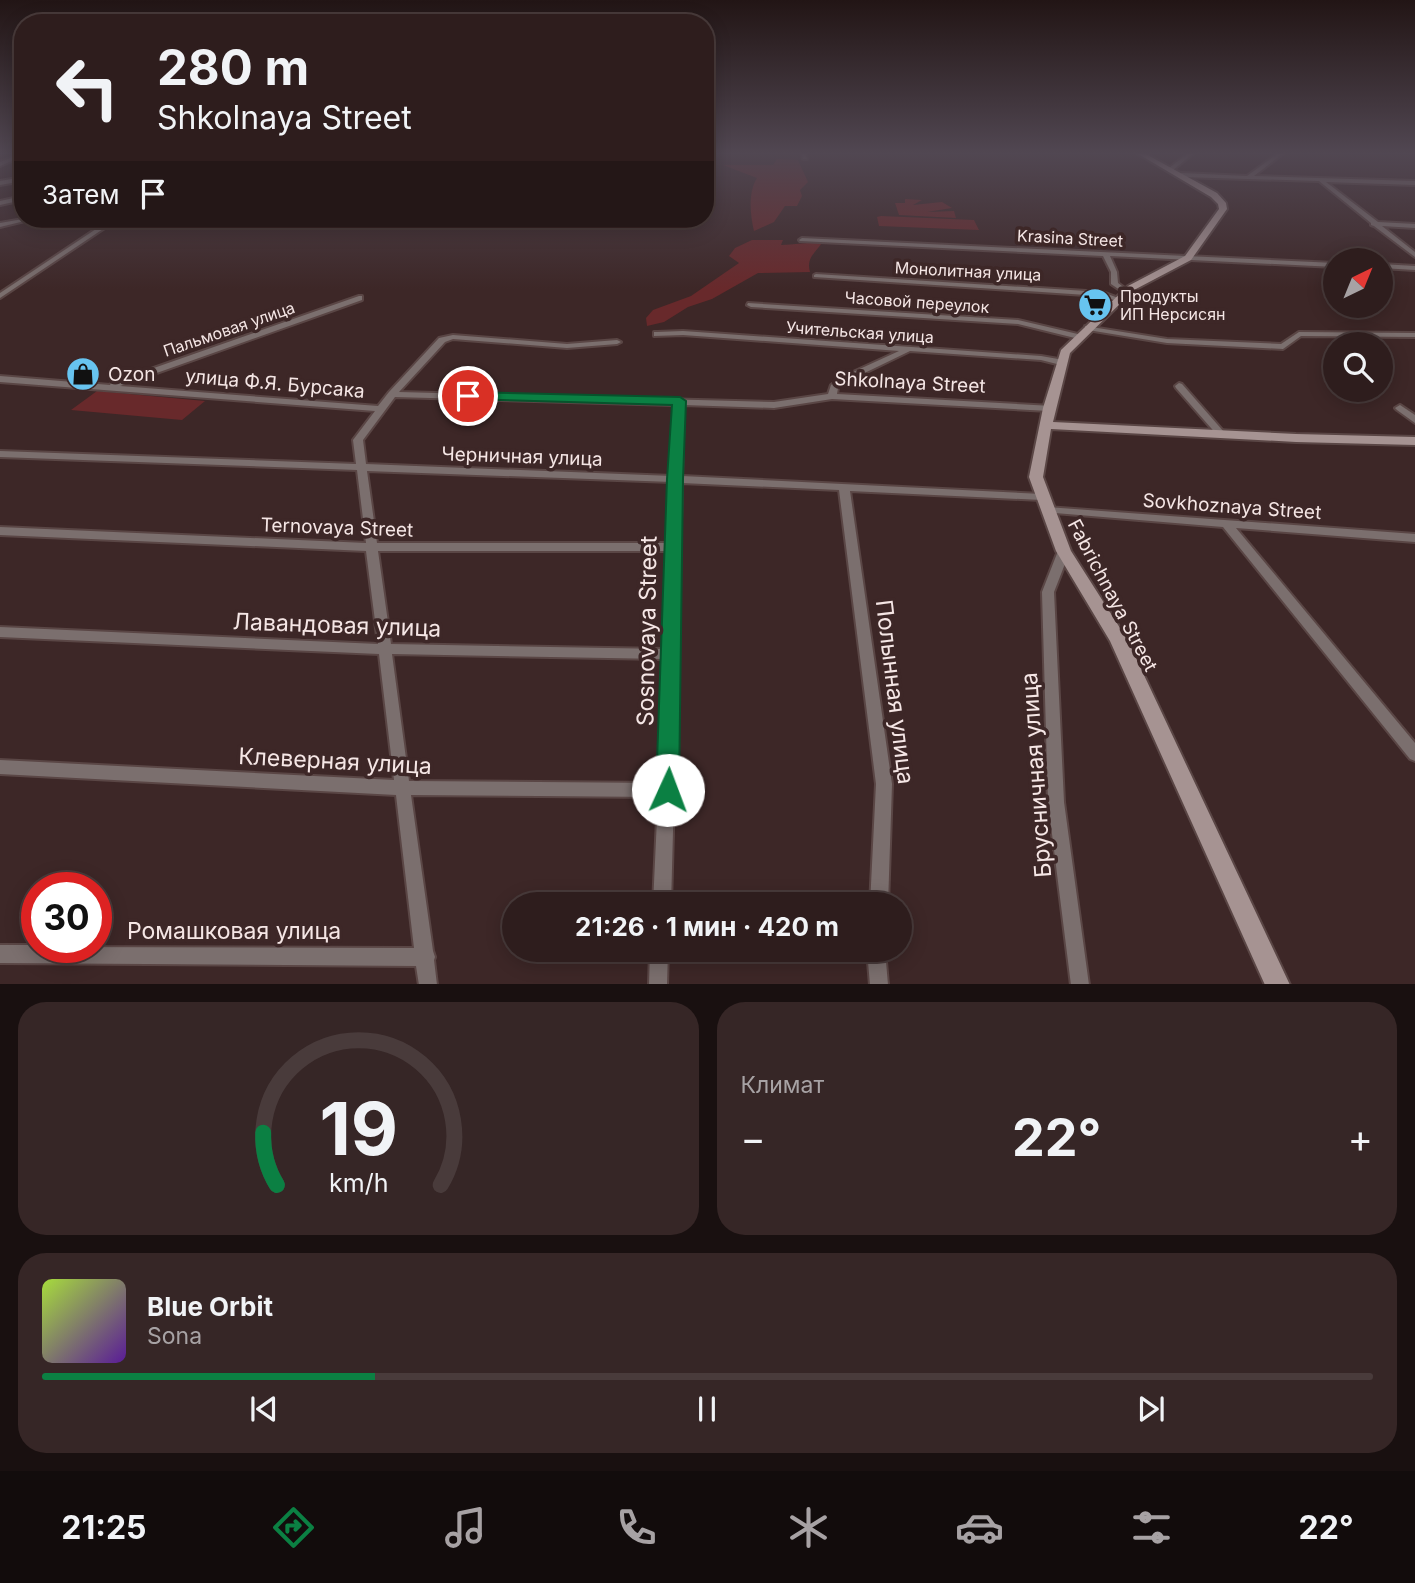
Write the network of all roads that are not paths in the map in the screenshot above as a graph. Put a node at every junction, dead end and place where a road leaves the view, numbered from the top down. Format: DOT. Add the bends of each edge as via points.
graph roads {
  1 [pos="1217,198"];
  2 [pos="1345,198"];
  3 [pos="1373,224"];
  4 [pos="1415,226"];
  5 [pos="102,228"];
  6 [pos="802,240"];
  7 [pos="1105,254"];
  8 [pos="1415,255"];
  9 [pos="1188,258"];
  10 [pos="1323,264"];
  11 [pos="1393,267"];
  12 [pos="1415,268"];
  13 [pos="816,276"];
  14 [pos="1121,295"];
  15 [pos="0,296"];
  16 [pos="359,298"];
  17 [pos="751,305"];
  18 [pos="1083,332"];
  19 [pos="657,334"];
  20 [pos="1415,335"];
  21 [pos="617,342"];
  22 [pos="908,349"];
  23 [pos="1061,362"];
  24 [pos="0,379"];
  25 [pos="1179,386"];
  26 [pos="108,387"];
  27 [pos="392,394"];
  28 [pos="832,396"];
  29 [pos="680,401"];
  30 [pos="1049,408"];
  31 [pos="1399,408"];
  32 [pos="381,410"];
  33 [pos="1415,420"];
  34 [pos="1046,425"];
  35 [pos="1221,434"];
  36 [pos="1415,441"];
  37 [pos="0,454"];
  38 [pos="361,467"];
  39 [pos="675,479"];
  40 [pos="844,487"];
  41 [pos="1045,504"];
  42 [pos="1226,523"];
  43 [pos="0,531"];
  44 [pos="1415,538"];
  45 [pos="372,547"];
  46 [pos="674,547"];
  47 [pos="1062,558"];
  48 [pos="0,632"];
  49 [pos="385,649"];
  50 [pos="673,654"];
  51 [pos="1415,754"];
  52 [pos="0,767"];
  53 [pos="404,788"];
  54 [pos="668,790"];
  55 [pos="663,892"];
  56 [pos="879,892"];
  57 [pos="0,954"];
  58 [pos="426,957"];
  59 [pos="659,962"];
  60 [pos="877,962"];
  61 [pos="428,984"];
  62 [pos="658,984"];
  63 [pos="879,984"];
  64 [pos="1080,984"];
  65 [pos="1278,984"];
  1 -- 9 [label="street, Fabrichnaya Street" via="1223,209"];
  2 -- 3 [label="street"];
  3 -- 4 [label="street"];
  3 -- 8 [label="street"];
  5 -- 15 [label="street"];
  6 -- 7 [label="street, Krasina Street"];
  7 -- 9 [label="street, Krasina Street"];
  7 -- 14 [label="street"];
  9 -- 10 [label="street, Krasina Street"];
  9 -- 14 [label="street, Fabrichnaya Street"];
  11 -- 12 [label="street"];
  13 -- 14 [label="street, Монолитная улица"];
  14 -- 18 [label="street, Fabrichnaya Street"];
  16 -- 26 [label="street, Пальмовая улица"];
  17 -- 18 [label="street, Часовой переулок" via="1018,322"];
  18 -- 20 [label="street, Часовой переулок" via="1283,347 1299,334"];
  18 -- 23 [label="street, Fabrichnaya Street"];
  19 -- 22 [label="street, Учительская улица"];
  21 -- 27 [label="street" via="544,345 453,337 442,340"];
  22 -- 23 [label="street, Учительская улица"];
  22 -- 28 [label="street" via="843,380"];
  23 -- 30 [label="street, Fabrichnaya Street"];
  24 -- 26 [label="street, улица Ф.Я. Бурсака"];
  25 -- 35 [label="street"];
  26 -- 32 [label="street, улица Ф.Я. Бурсака"];
  27 -- 29 [label="street, Shkolnaya Street"];
  27 -- 32 [label="street"];
  28 -- 29 [label="street, Shkolnaya Street" via="774,405"];
  28 -- 30 [label="street, Shkolnaya Street"];
  29 -- 39 [label="street, Sosnovaya Street"];
  30 -- 34 [label="street, Fabrichnaya Street"];
  31 -- 33 [label="street"];
  32 -- 38 [label="street" via="358,440"];
  34 -- 35 [label="street"];
  34 -- 41 [label="street, Fabrichnaya Street" via="1036,477"];
  35 -- 36 [label="street"];
  37 -- 38 [label="street, Черничная улица"];
  38 -- 39 [label="street, Черничная улица"];
  38 -- 45 [label="street"];
  39 -- 40 [label="street, Черничная улица"];
  39 -- 46 [label="street, Sosnovaya Street"];
  40 -- 41 [label="street, Черничная улица"];
  40 -- 56 [label="street, Полынная улица" via="884,784"];
  41 -- 42 [label="street, Sovkhoznaya Street"];
  41 -- 47 [label="street, Fabrichnaya Street"];
  42 -- 44 [label="street, Sovkhoznaya Street"];
  42 -- 51 [label="street"];
  43 -- 45 [label="street, Ternovaya Street"];
  45 -- 46 [label="street, Ternovaya Street"];
  45 -- 49 [label="street"];
  46 -- 50 [label="street, Sosnovaya Street"];
  47 -- 64 [label="street, Брусничная улица" via="1048,592 1056,802"];
  47 -- 65 [label="street, Fabrichnaya Street" via="1118,639"];
  48 -- 49 [label="street, Лавандовая улица"];
  49 -- 50 [label="street, Лавандовая улица"];
  49 -- 53 [label="street"];
  50 -- 54 [label="street, Sosnovaya Street"];
  52 -- 53 [label="street, Клеверная улица"];
  53 -- 54 [label="street, Клеверная улица"];
  53 -- 58 [label="street"];
  54 -- 55 [label="street, Sosnovaya Street"];
  57 -- 58 [label="street, Ромашковая улица"];
  58 -- 61 [label="street"];
  59 -- 62 [label="street"];
  60 -- 63 [label="street"];
}
